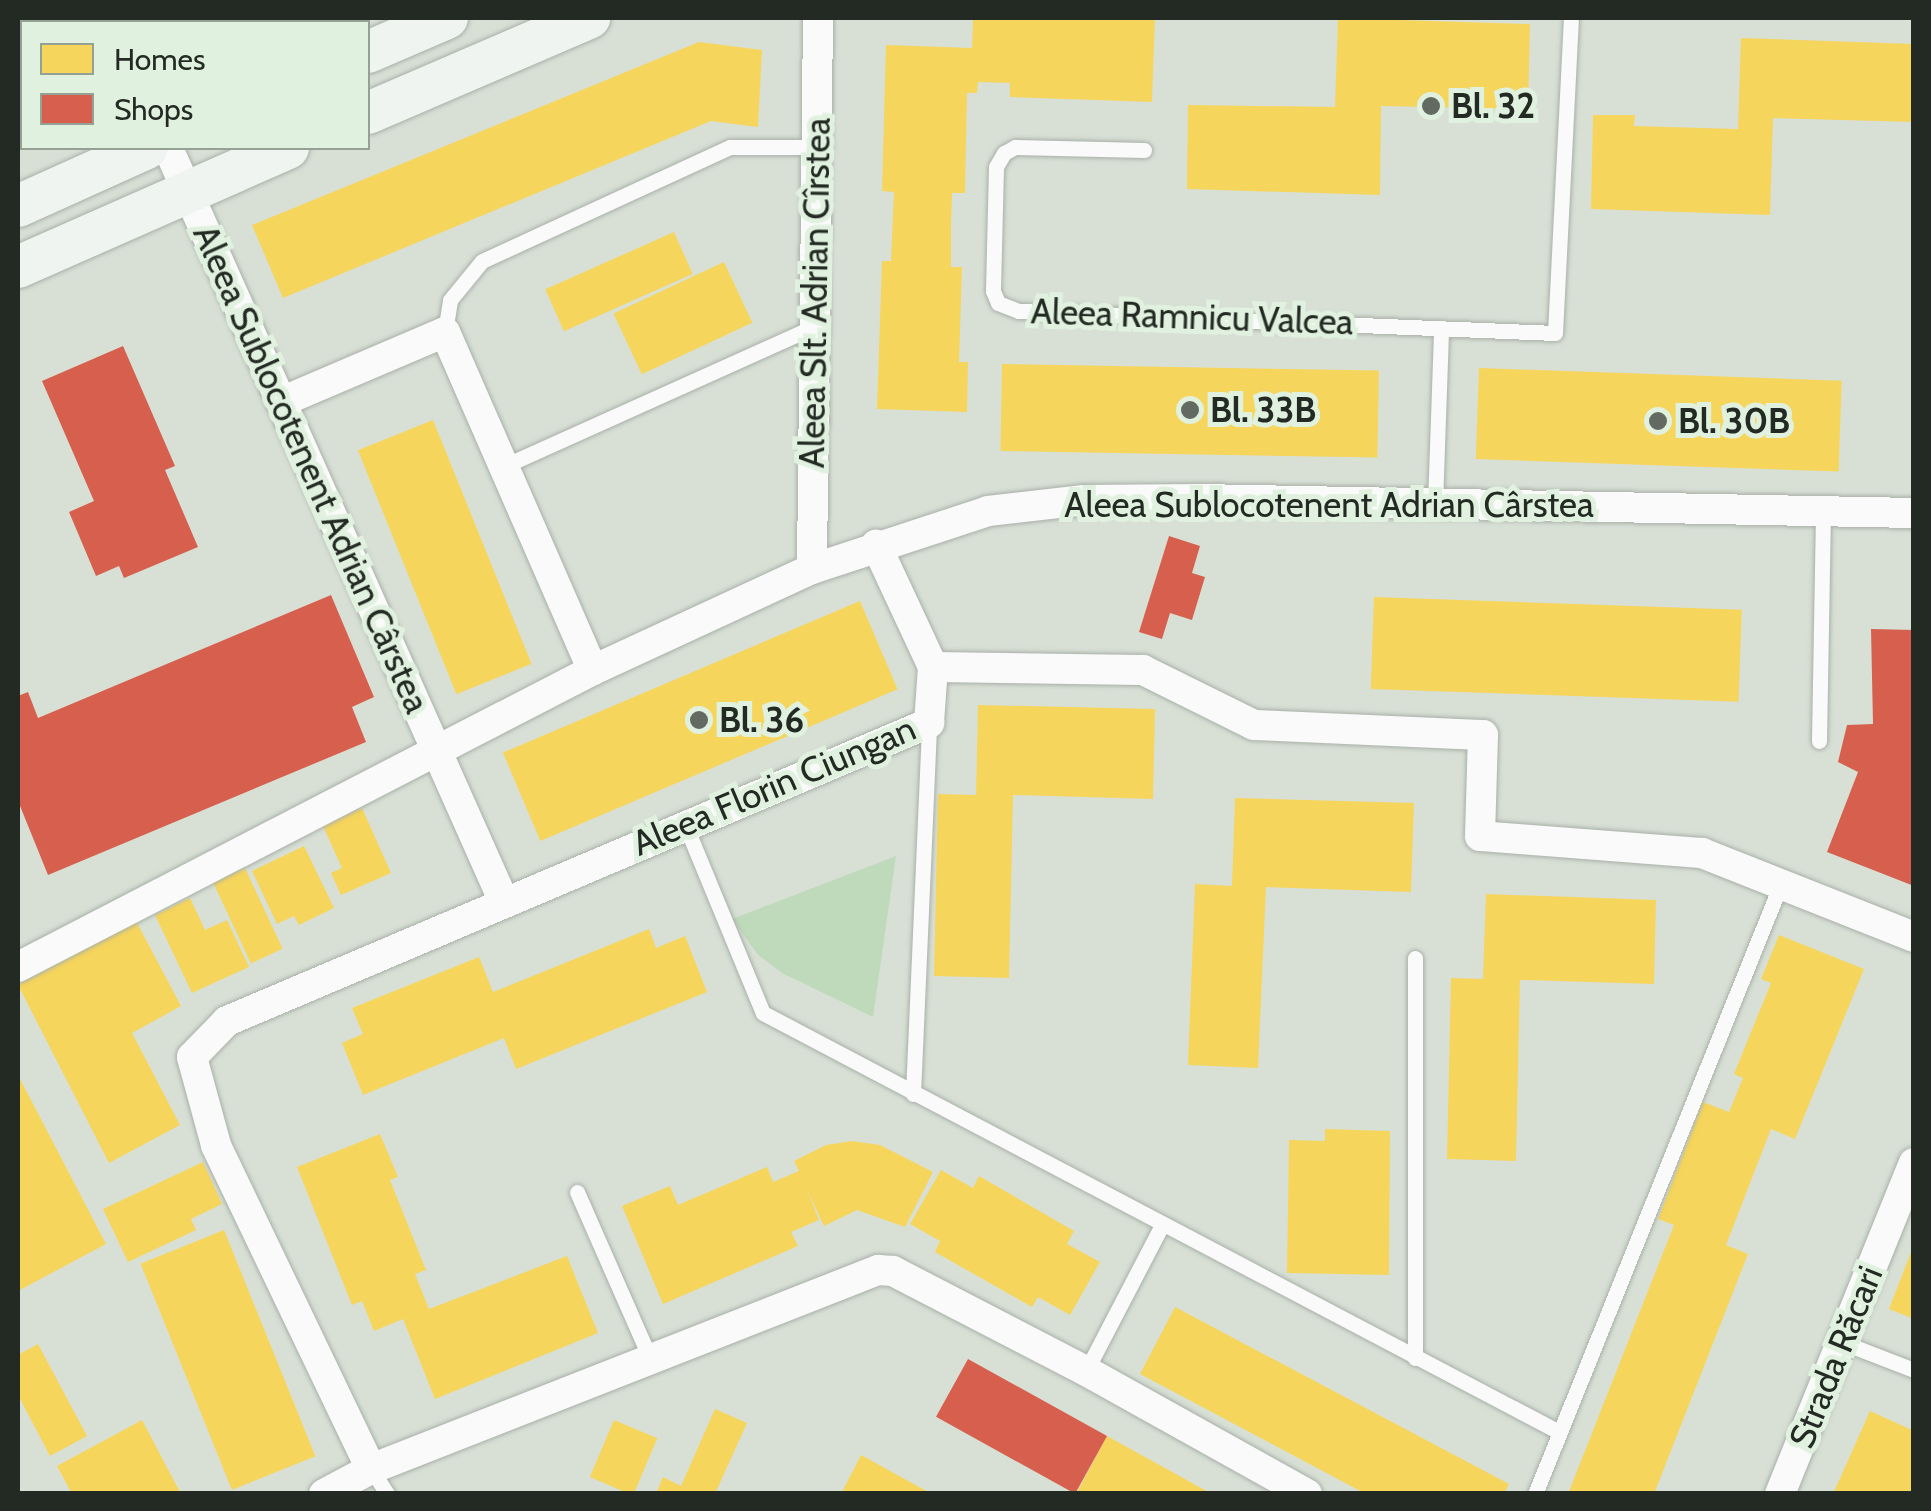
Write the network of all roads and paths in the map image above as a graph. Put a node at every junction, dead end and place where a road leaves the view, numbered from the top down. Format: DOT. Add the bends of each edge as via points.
graph roads {
  1 [pos="447,18"];
  2 [pos="589,18"];
  3 [pos="818,18"];
  4 [pos="1570,18"];
  5 [pos="370,51"];
  6 [pos="370,113"];
  7 [pos="817,147"];
  8 [pos="143,150"];
  9 [pos="169,150"];
  10 [pos="283,150"];
  11 [pos="1144,150"];
  12 [pos="188,191"];
  13 [pos="18,206"];
  14 [pos="18,267"];
  15 [pos="815,326"];
  16 [pos="1441,328"];
  17 [pos="445,332"];
  18 [pos="281,402"];
  19 [pos="504,466"];
  20 [pos="1435,504"];
  21 [pos="1823,512"];
  22 [pos="1914,514"];
  23 [pos="876,545"];
  24 [pos="812,569"];
  25 [pos="933,667"];
  26 [pos="593,670"];
  27 [pos="929,723"];
  28 [pos="1819,740"];
  29 [pos="436,748"];
  30 [pos="685,824"];
  31 [pos="1782,881"];
  32 [pos="504,902"];
  33 [pos="1914,937"];
  34 [pos="1415,958"];
  35 [pos="18,967"];
  36 [pos="912,1094"];
  37 [pos="1914,1163"];
  38 [pos="577,1192"];
  39 [pos="1161,1227"];
  40 [pos="1844,1343"];
  41 [pos="650,1358"];
  42 [pos="1415,1358"];
  43 [pos="1914,1370"];
  44 [pos="1086,1371"];
  45 [pos="1558,1432"];
  46 [pos="379,1481"];
  47 [pos="324,1494"];
  48 [pos="1307,1494"];
  49 [pos="1535,1494"];
  50 [pos="1780,1494"];
  1 -- 5 [label="street"];
  2 -- 6 [label="street"];
  3 -- 7 [label="street, Aleea Slt. Adrian Cîrstea"];
  4 -- 16 [label="lane" via="1555,333"];
  7 -- 15 [label="street, Aleea Slt. Adrian Cîrstea"];
  7 -- 17 [label="lane" via="730,147 482,261 450,300"];
  8 -- 13 [label="street"];
  9 -- 12 [label="street, Aleea Sublocotenent Adrian Cârstea"];
  10 -- 12 [label="street"];
  11 -- 16 [label="lane, Aleea Ramnicu Valcea" via="1015,146 1004,153 996,167 992,291 998,303 1019,311"];
  12 -- 14 [label="street"];
  12 -- 18 [label="street, Aleea Sublocotenent Adrian Cârstea"];
  15 -- 19 [label="lane"];
  15 -- 24 [label="street, Aleea Slt. Adrian Cîrstea"];
  16 -- 20 [label="lane"];
  17 -- 18 [label="street"];
  17 -- 19 [label="street"];
  18 -- 29 [label="street, Aleea Sublocotenent Adrian Cârstea"];
  19 -- 26 [label="street"];
  20 -- 21 [label="street, Aleea Sublocotenent Adrian Cârstea"];
  20 -- 23 [label="street, Aleea Sublocotenent Adrian Cârstea" via="1084,500 988,511"];
  21 -- 22 [label="street, Aleea Sublocotenent Adrian Cârstea"];
  21 -- 28 [label="lane"];
  23 -- 24 [label="street, Aleea Sublocotenent Adrian Cârstea"];
  23 -- 25 [label="street"];
  24 -- 26 [label="street, Aleea Sublocotenent Adrian Cârstea"];
  25 -- 27 [label="street, Aleea Florin Ciungan"];
  25 -- 31 [label="street, Aleea Florin Ciungan" via="1142,670 1254,724 1483,734 1480,836 1666,847"];
  26 -- 29 [label="street, Aleea Sublocotenent Adrian Cârstea"];
  27 -- 30 [label="street, Aleea Florin Ciungan"];
  27 -- 36 [label="lane"];
  29 -- 32 [label="street, Aleea Sublocotenent Adrian Cârstea"];
  29 -- 35 [label="street, Aleea Sublocotenent Adrian Cârstea"];
  30 -- 32 [label="street, Aleea Florin Ciungan"];
  30 -- 36 [label="lane" via="762,1013"];
  31 -- 33 [label="street, Aleea Florin Ciungan"];
  31 -- 45 [label="lane"];
  32 -- 46 [label="street, Aleea Florin Ciungan" via="226,1021 192,1058 216,1145"];
  34 -- 42 [label="lane"];
  36 -- 39 [label="lane"];
  37 -- 40 [label="street, Strada Răcari"];
  38 -- 41 [label="lane"];
  39 -- 42 [label="lane"];
  39 -- 44 [label="lane"];
  40 -- 43 [label="lane"];
  40 -- 50 [label="street, Strada Răcari"];
  41 -- 44 [label="street" via="878,1270 893,1271"];
  41 -- 46 [label="street"];
  42 -- 45 [label="lane"];
  44 -- 48 [label="street"];
  45 -- 49 [label="lane"];
  46 -- 47 [label="street"];
}
